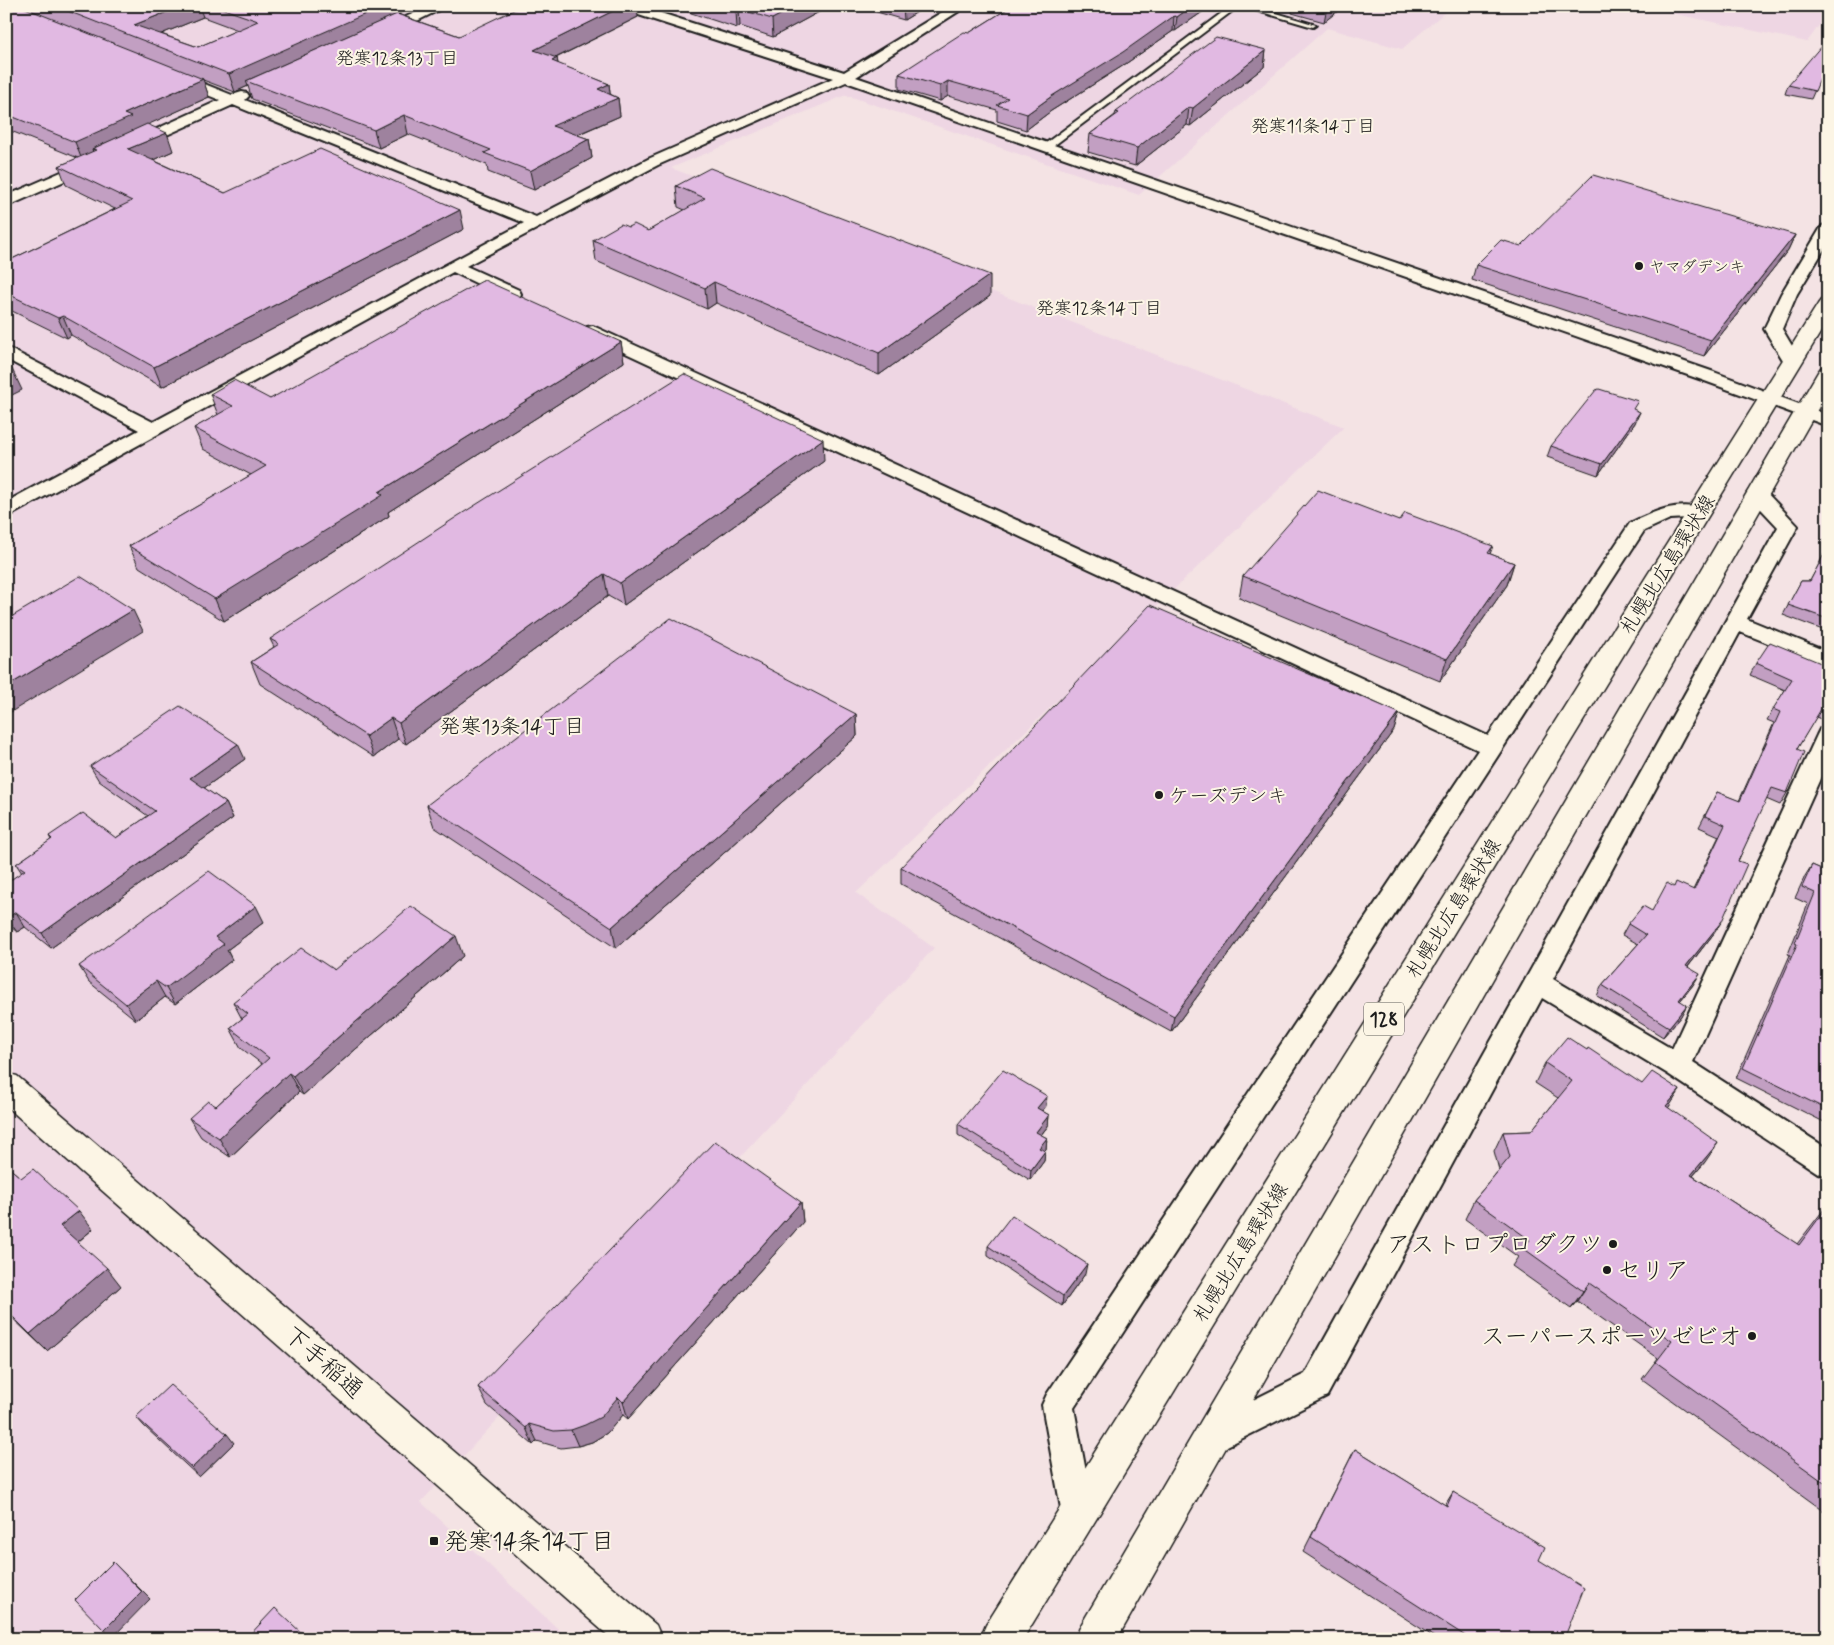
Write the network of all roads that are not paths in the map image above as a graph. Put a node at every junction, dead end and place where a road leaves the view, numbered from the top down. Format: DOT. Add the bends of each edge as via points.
graph roads {
  1 [pos="441,6"];
  2 [pos="625,6"];
  3 [pos="961,6"];
  4 [pos="1236,6"];
  5 [pos="1244,6"];
  6 [pos="1313,25"];
  7 [pos="368,39"];
  8 [pos="160,71"];
  9 [pos="844,78"];
  10 [pos="251,92"];
  11 [pos="232,100"];
  12 [pos="1044,148"];
  13 [pos="124,149"];
  14 [pos="106,157"];
  15 [pos="6,202"];
  16 [pos="538,223"];
  17 [pos="1828,228"];
  18 [pos="453,266"];
  19 [pos="526,299"];
  20 [pos="1828,304"];
  21 [pos="580,324"];
  22 [pos="6,352"];
  23 [pos="1792,362"];
  24 [pos="1828,372"];
  25 [pos="1769,400"];
  26 [pos="1816,416"];
  27 [pos="153,430"];
  28 [pos="1757,494"];
  29 [pos="6,510"];
  30 [pos="1698,514"];
  31 [pos="1735,622"];
  32 [pos="1828,660"];
  33 [pos="1828,735"];
  34 [pos="1492,748"];
  35 [pos="1538,983"];
  36 [pos="1678,1066"];
  37 [pos="6,1086"];
  38 [pos="1828,1164"];
  39 [pos="1212,1437"];
  40 [pos="1078,1514"];
  41 [pos="642,1639"];
  42 [pos="1000,1639"];
  43 [pos="1095,1639"];
  1 -- 7 [label="street"];
  2 -- 9 [label="street" via="828,70"];
  3 -- 9 [label="street"];
  4 -- 12 [label="lane"];
  5 -- 6 [label="lane"];
  8 -- 11 [label="street"];
  9 -- 12 [label="street"];
  9 -- 16 [label="street" via="653,162"];
  10 -- 11 [label="street"];
  11 -- 13 [label="street"];
  11 -- 16 [label="street"];
  12 -- 25 [label="street" via="1708,376"];
  14 -- 15 [label="street"];
  16 -- 18 [label="street"];
  17 -- 23 [label="street" via="1772,329"];
  18 -- 19 [label="street"];
  18 -- 27 [label="street"];
  20 -- 23 [label="main road, 札幌北広島環状線 / 128"];
  21 -- 34 [label="street"];
  22 -- 27 [label="street"];
  23 -- 25 [label="main road, 札幌北広島環状線 / 128"];
  24 -- 26 [label="main road, 札幌北広島環状線"];
  25 -- 26 [label="street"];
  25 -- 30 [label="main road, 札幌北広島環状線 / 128"];
  26 -- 28 [label="main road, 札幌北広島環状線"];
  27 -- 29 [label="street"];
  28 -- 31 [label="street" via="1788,526"];
  28 -- 39 [label="main road, 札幌北広島環状線"];
  30 -- 34 [label="street" via="1667,513 1637,526"];
  30 -- 40 [label="main road, 札幌北広島環状線 / 128"];
  31 -- 32 [label="street"];
  31 -- 35 [label="street"];
  33 -- 36 [label="street"];
  34 -- 40 [label="street" via="1058,1406"];
  35 -- 36 [label="street"];
  35 -- 39 [label="street" via="1316,1385"];
  36 -- 38 [label="street"];
  37 -- 41 [label="main road, 下手稲通"];
  39 -- 43 [label="main road, 札幌北広島環状線"];
  40 -- 42 [label="main road, 札幌北広島環状線 / 128"];
}
